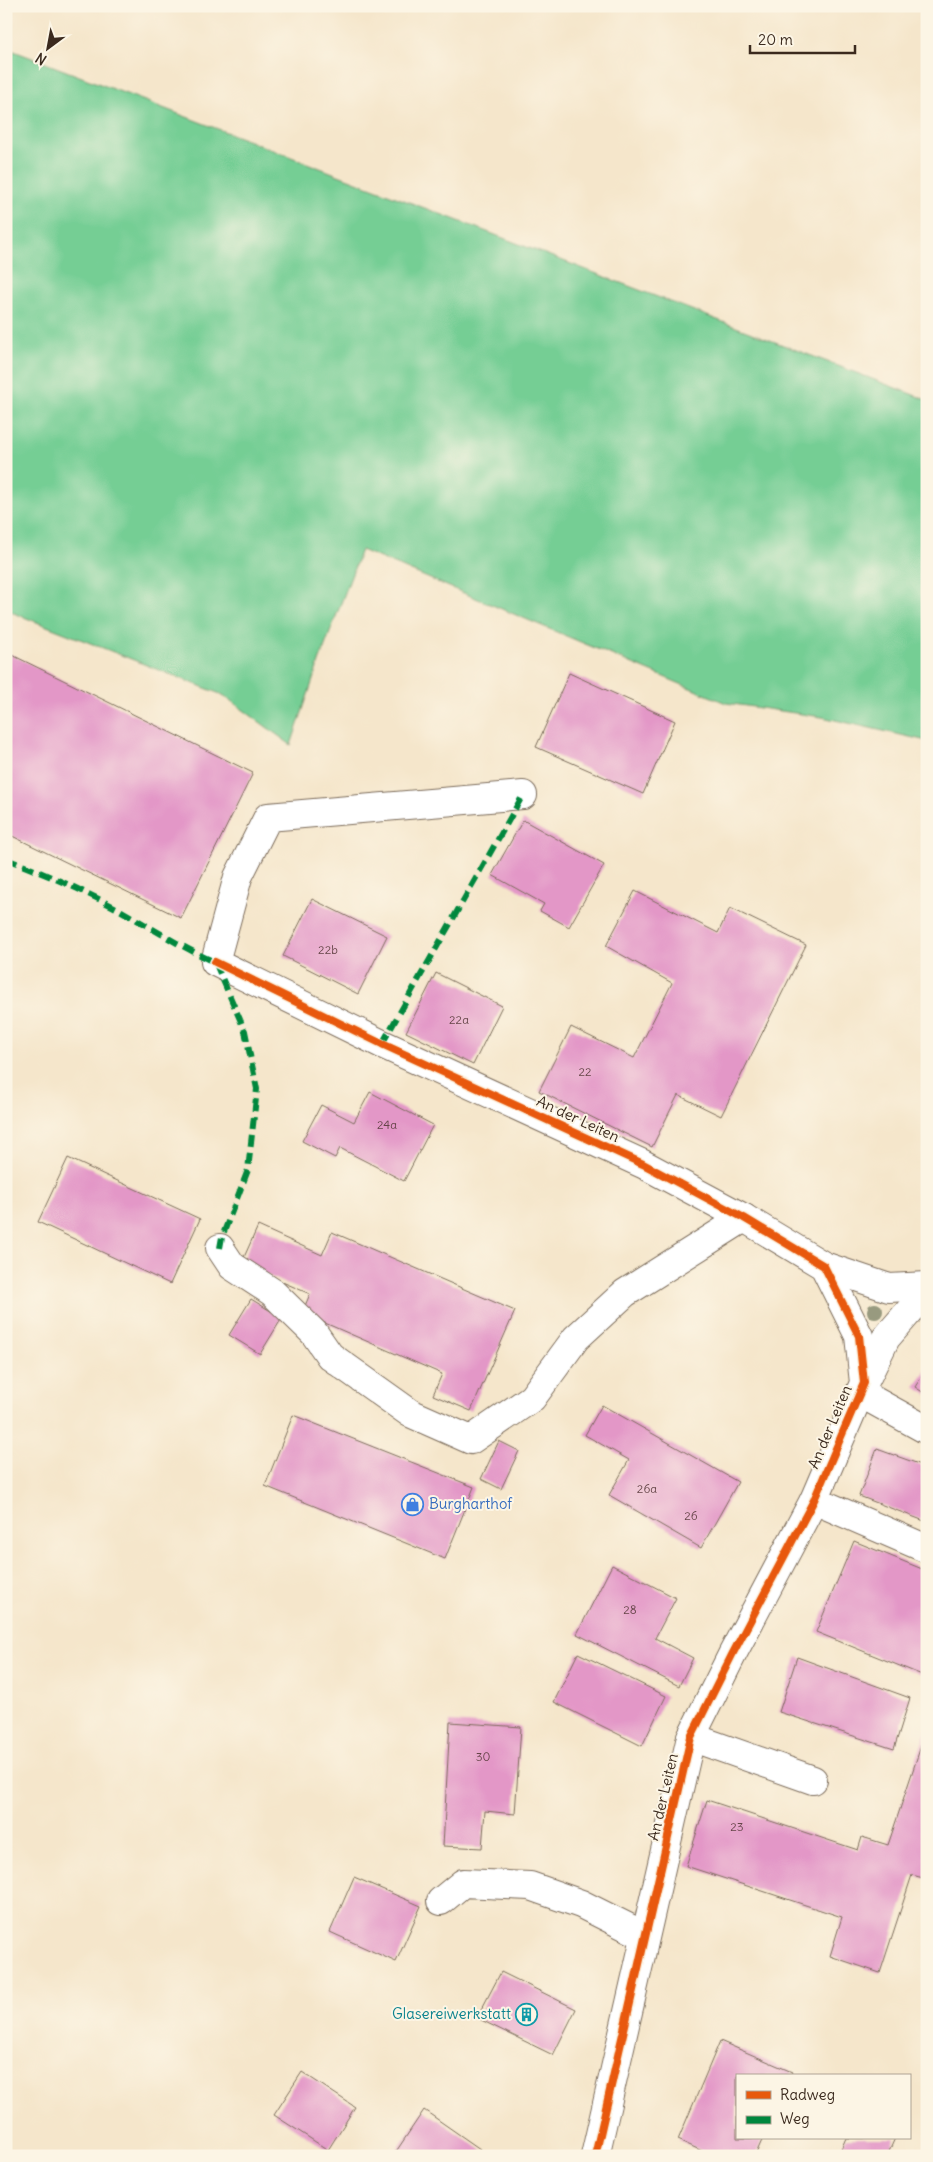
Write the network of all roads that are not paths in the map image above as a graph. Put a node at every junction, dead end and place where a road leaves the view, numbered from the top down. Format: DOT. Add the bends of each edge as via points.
graph roads {
  1 [pos="523,795"];
  2 [pos="744,1218"];
  3 [pos="220,1248"];
  4 [pos="824,1266"];
  5 [pos="927,1286"];
  6 [pos="927,1290"];
  7 [pos="862,1388"];
  8 [pos="927,1430"];
  9 [pos="814,1500"];
  10 [pos="927,1549"];
  11 [pos="691,1737"];
  12 [pos="813,1780"];
  13 [pos="441,1901"];
  14 [pos="645,1936"];
  15 [pos="595,2156"];
  1 -- 2 [label="street, An der Leiten" via="268,817 238,877 215,962 382,1044 643,1164"];
  2 -- 3 [label="street" via="624,1293 576,1338 532,1398 472,1440 410,1413 330,1356 314,1333 272,1292 232,1266"];
  2 -- 4 [label="street, An der Leiten"];
  4 -- 5 [label="street, An der Leiten" via="889,1288"];
  4 -- 7 [label="street, An der Leiten" via="859,1336"];
  6 -- 7 [label="street, An der Leiten" via="886,1338"];
  7 -- 8 [label="street"];
  7 -- 9 [label="street, An der Leiten"];
  9 -- 10 [label="street"];
  9 -- 11 [label="street, An der Leiten"];
  11 -- 12 [label="street"];
  11 -- 14 [label="street, An der Leiten"];
  13 -- 14 [label="street" via="463,1883 530,1886 581,1904"];
  14 -- 15 [label="street, An der Leiten"];
}
